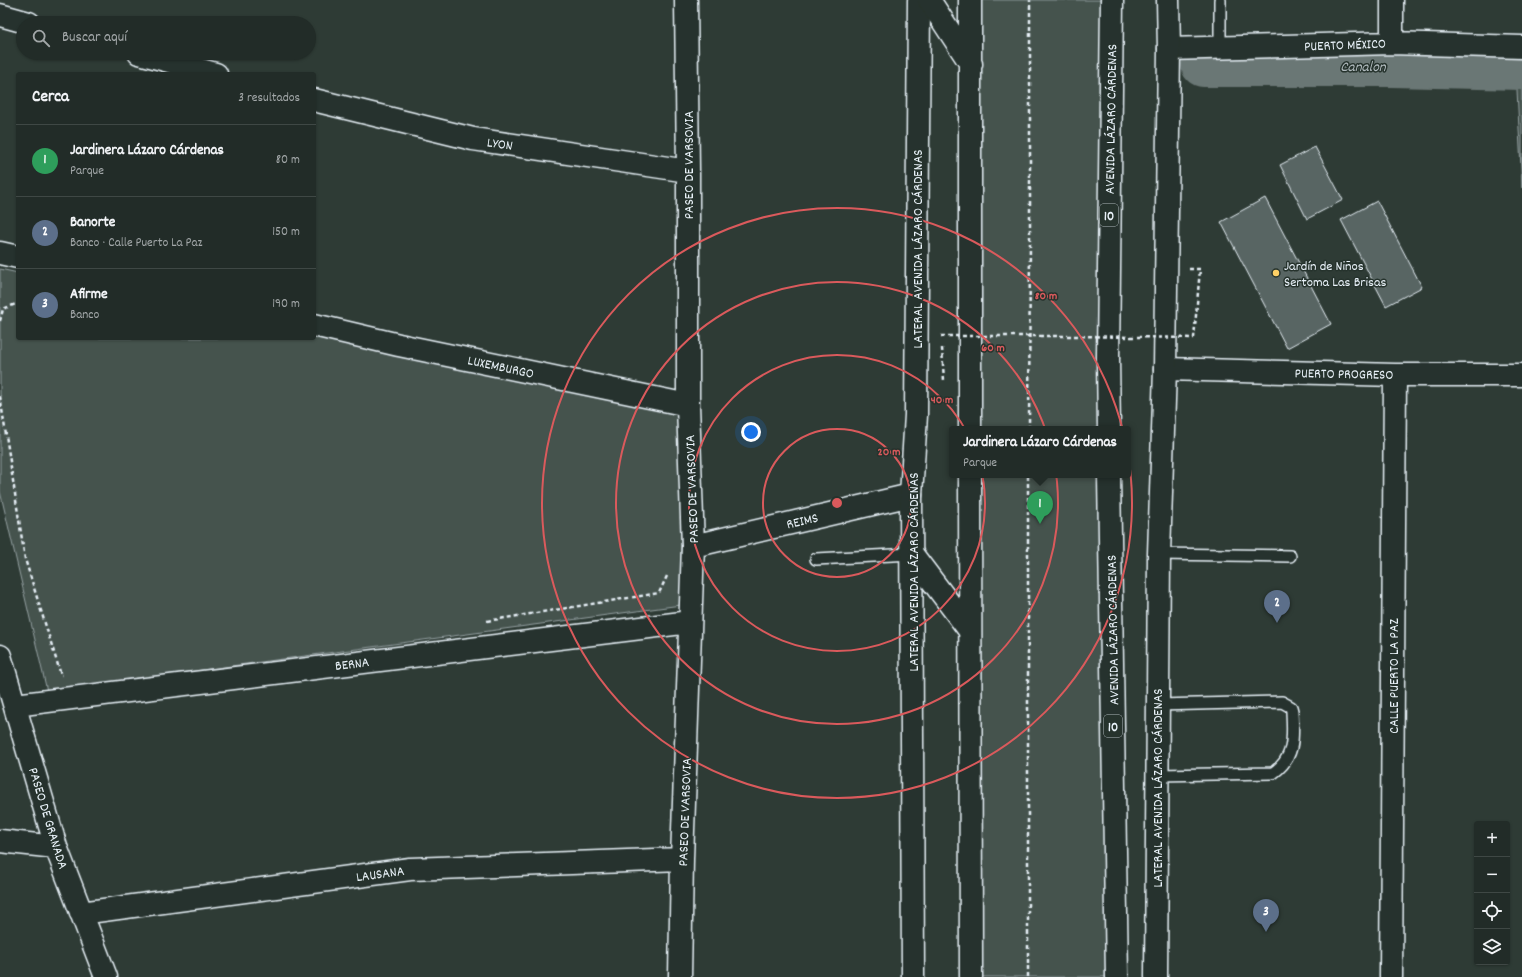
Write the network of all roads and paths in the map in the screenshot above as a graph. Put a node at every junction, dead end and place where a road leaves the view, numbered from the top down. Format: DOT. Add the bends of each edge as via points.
graph roads {
  1 [pos="686,0"];
  2 [pos="919,0"];
  3 [pos="929,0"];
  4 [pos="970,0"];
  5 [pos="1030,0"];
  6 [pos="1112,0"];
  7 [pos="1168,0"];
  8 [pos="1220,0"];
  9 [pos="1392,0"];
  10 [pos="0,15"];
  11 [pos="16,19"];
  12 [pos="1392,43"];
  13 [pos="1220,48"];
  14 [pos="1522,48"];
  15 [pos="1169,49"];
  16 [pos="165,60"];
  17 [pos="971,64"];
  18 [pos="209,72"];
  19 [pos="316,100"];
  20 [pos="688,171"];
  21 [pos="0,253"];
  22 [pos="16,257"];
  23 [pos="1166,270"];
  24 [pos="16,304"];
  25 [pos="0,321"];
  26 [pos="316,325"];
  27 [pos="941,336"];
  28 [pos="1165,368"];
  29 [pos="1394,374"];
  30 [pos="1522,375"];
  31 [pos="0,396"];
  32 [pos="688,405"];
  33 [pos="970,426"];
  34 [pos="1029,426"];
  35 [pos="1109,426"];
  36 [pos="970,478"];
  37 [pos="1028,478"];
  38 [pos="1109,478"];
  39 [pos="911,495"];
  40 [pos="693,546"];
  41 [pos="912,554"];
  42 [pos="1159,554"];
  43 [pos="1290,556"];
  44 [pos="816,559"];
  45 [pos="667,570"];
  46 [pos="483,622"];
  47 [pos="690,622"];
  48 [pos="970,631"];
  49 [pos="0,656"];
  50 [pos="68,674"];
  51 [pos="1158,704"];
  52 [pos="15,705"];
  53 [pos="1157,775"];
  54 [pos="0,841"];
  55 [pos="56,847"];
  56 [pos="682,860"];
  57 [pos="81,914"];
  58 [pos="106,977"];
  59 [pos="680,977"];
  60 [pos="913,977"];
  61 [pos="971,977"];
  62 [pos="1028,977"];
  63 [pos="1117,977"];
  64 [pos="1156,977"];
  65 [pos="1391,977"];
  1 -- 20 [label="main road, PASEO DE VARSOVIA"];
  2 -- 39 [label="main road, LATERAL AVENIDA LÁZARO CÁRDENAS" via="916,415"];
  3 -- 17 [label="main road"];
  4 -- 17 [label="main road"];
  5 -- 34 [label="path"];
  6 -- 35 [label="main road, AVENIDA LÁZARO CÁRDENAS / 10"];
  7 -- 15 [label="main road, LATERAL AVENIDA LÁZARO CÁRDENAS"];
  8 -- 13 [label="lane"];
  9 -- 12 [label="main road"];
  10 -- 11 [label="main road"];
  12 -- 13 [label="main road, PUERTO MÉXICO"];
  12 -- 14 [label="main road, PUERTO MÉXICO"];
  13 -- 15 [label="main road, PUERTO MÉXICO"];
  15 -- 23 [label="main road, LATERAL AVENIDA LÁZARO CÁRDENAS"];
  16 -- 18 [label="main road"];
  17 -- 33 [label="main road"];
  19 -- 20 [label="main road, LYON" via="473,139"];
  20 -- 32 [label="main road, PASEO DE VARSOVIA"];
  21 -- 22 [label="main road"];
  23 -- 27 [label="path, bridge" via="1200,269 1194,338"];
  23 -- 28 [label="main road, LATERAL AVENIDA LÁZARO CÁRDENAS"];
  24 -- 25 [label="path" via="3,309"];
  26 -- 32 [label="main road, LUXEMBURGO"];
  28 -- 29 [label="main road, PUERTO PROGRESO"];
  28 -- 42 [label="main road, LATERAL AVENIDA LÁZARO CÁRDENAS"];
  29 -- 30 [label="main road, PUERTO PROGRESO"];
  29 -- 65 [label="main road, CALLE PUERTO LA PAZ"];
  31 -- 50 [label="path" via="25,559 61,675"];
  32 -- 40 [label="main road, PASEO DE VARSOVIA"];
  36 -- 48 [label="main road"];
  37 -- 62 [label="path"];
  38 -- 63 [label="main road, AVENIDA LÁZARO CÁRDENAS / 10"];
  39 -- 40 [label="main road, REIMS"];
  39 -- 41 [label="main road, LATERAL AVENIDA LÁZARO CÁRDENAS"];
  40 -- 47 [label="main road, PASEO DE VARSOVIA"];
  41 -- 44 [label="lane"];
  41 -- 48 [label="main road"];
  41 -- 60 [label="main road, LATERAL AVENIDA LÁZARO CÁRDENAS"];
  42 -- 43 [label="lane"];
  42 -- 51 [label="main road, LATERAL AVENIDA LÁZARO CÁRDENAS"];
  45 -- 46 [label="path" via="659,593"];
  47 -- 52 [label="main road, BERNA"];
  47 -- 56 [label="main road, PASEO DE VARSOVIA"];
  48 -- 61 [label="main road"];
  49 -- 52 [label="main road, PASEO DE GRANADA"];
  51 -- 53 [label="main road, LATERAL AVENIDA LÁZARO CÁRDENAS"];
  51 -- 53 [label="lane" via="1282,702 1291,707 1294,739 1288,756 1273,773"];
  52 -- 55 [label="main road, PASEO DE GRANADA"];
  53 -- 64 [label="main road, LATERAL AVENIDA LÁZARO CÁRDENAS"];
  54 -- 55 [label="main road"];
  55 -- 57 [label="main road, PASEO DE GRANADA"];
  56 -- 57 [label="main road, LAUSANA" via="410,869"];
  56 -- 59 [label="main road, PASEO DE VARSOVIA"];
  57 -- 58 [label="main road, PASEO DE GRANADA"];
}
